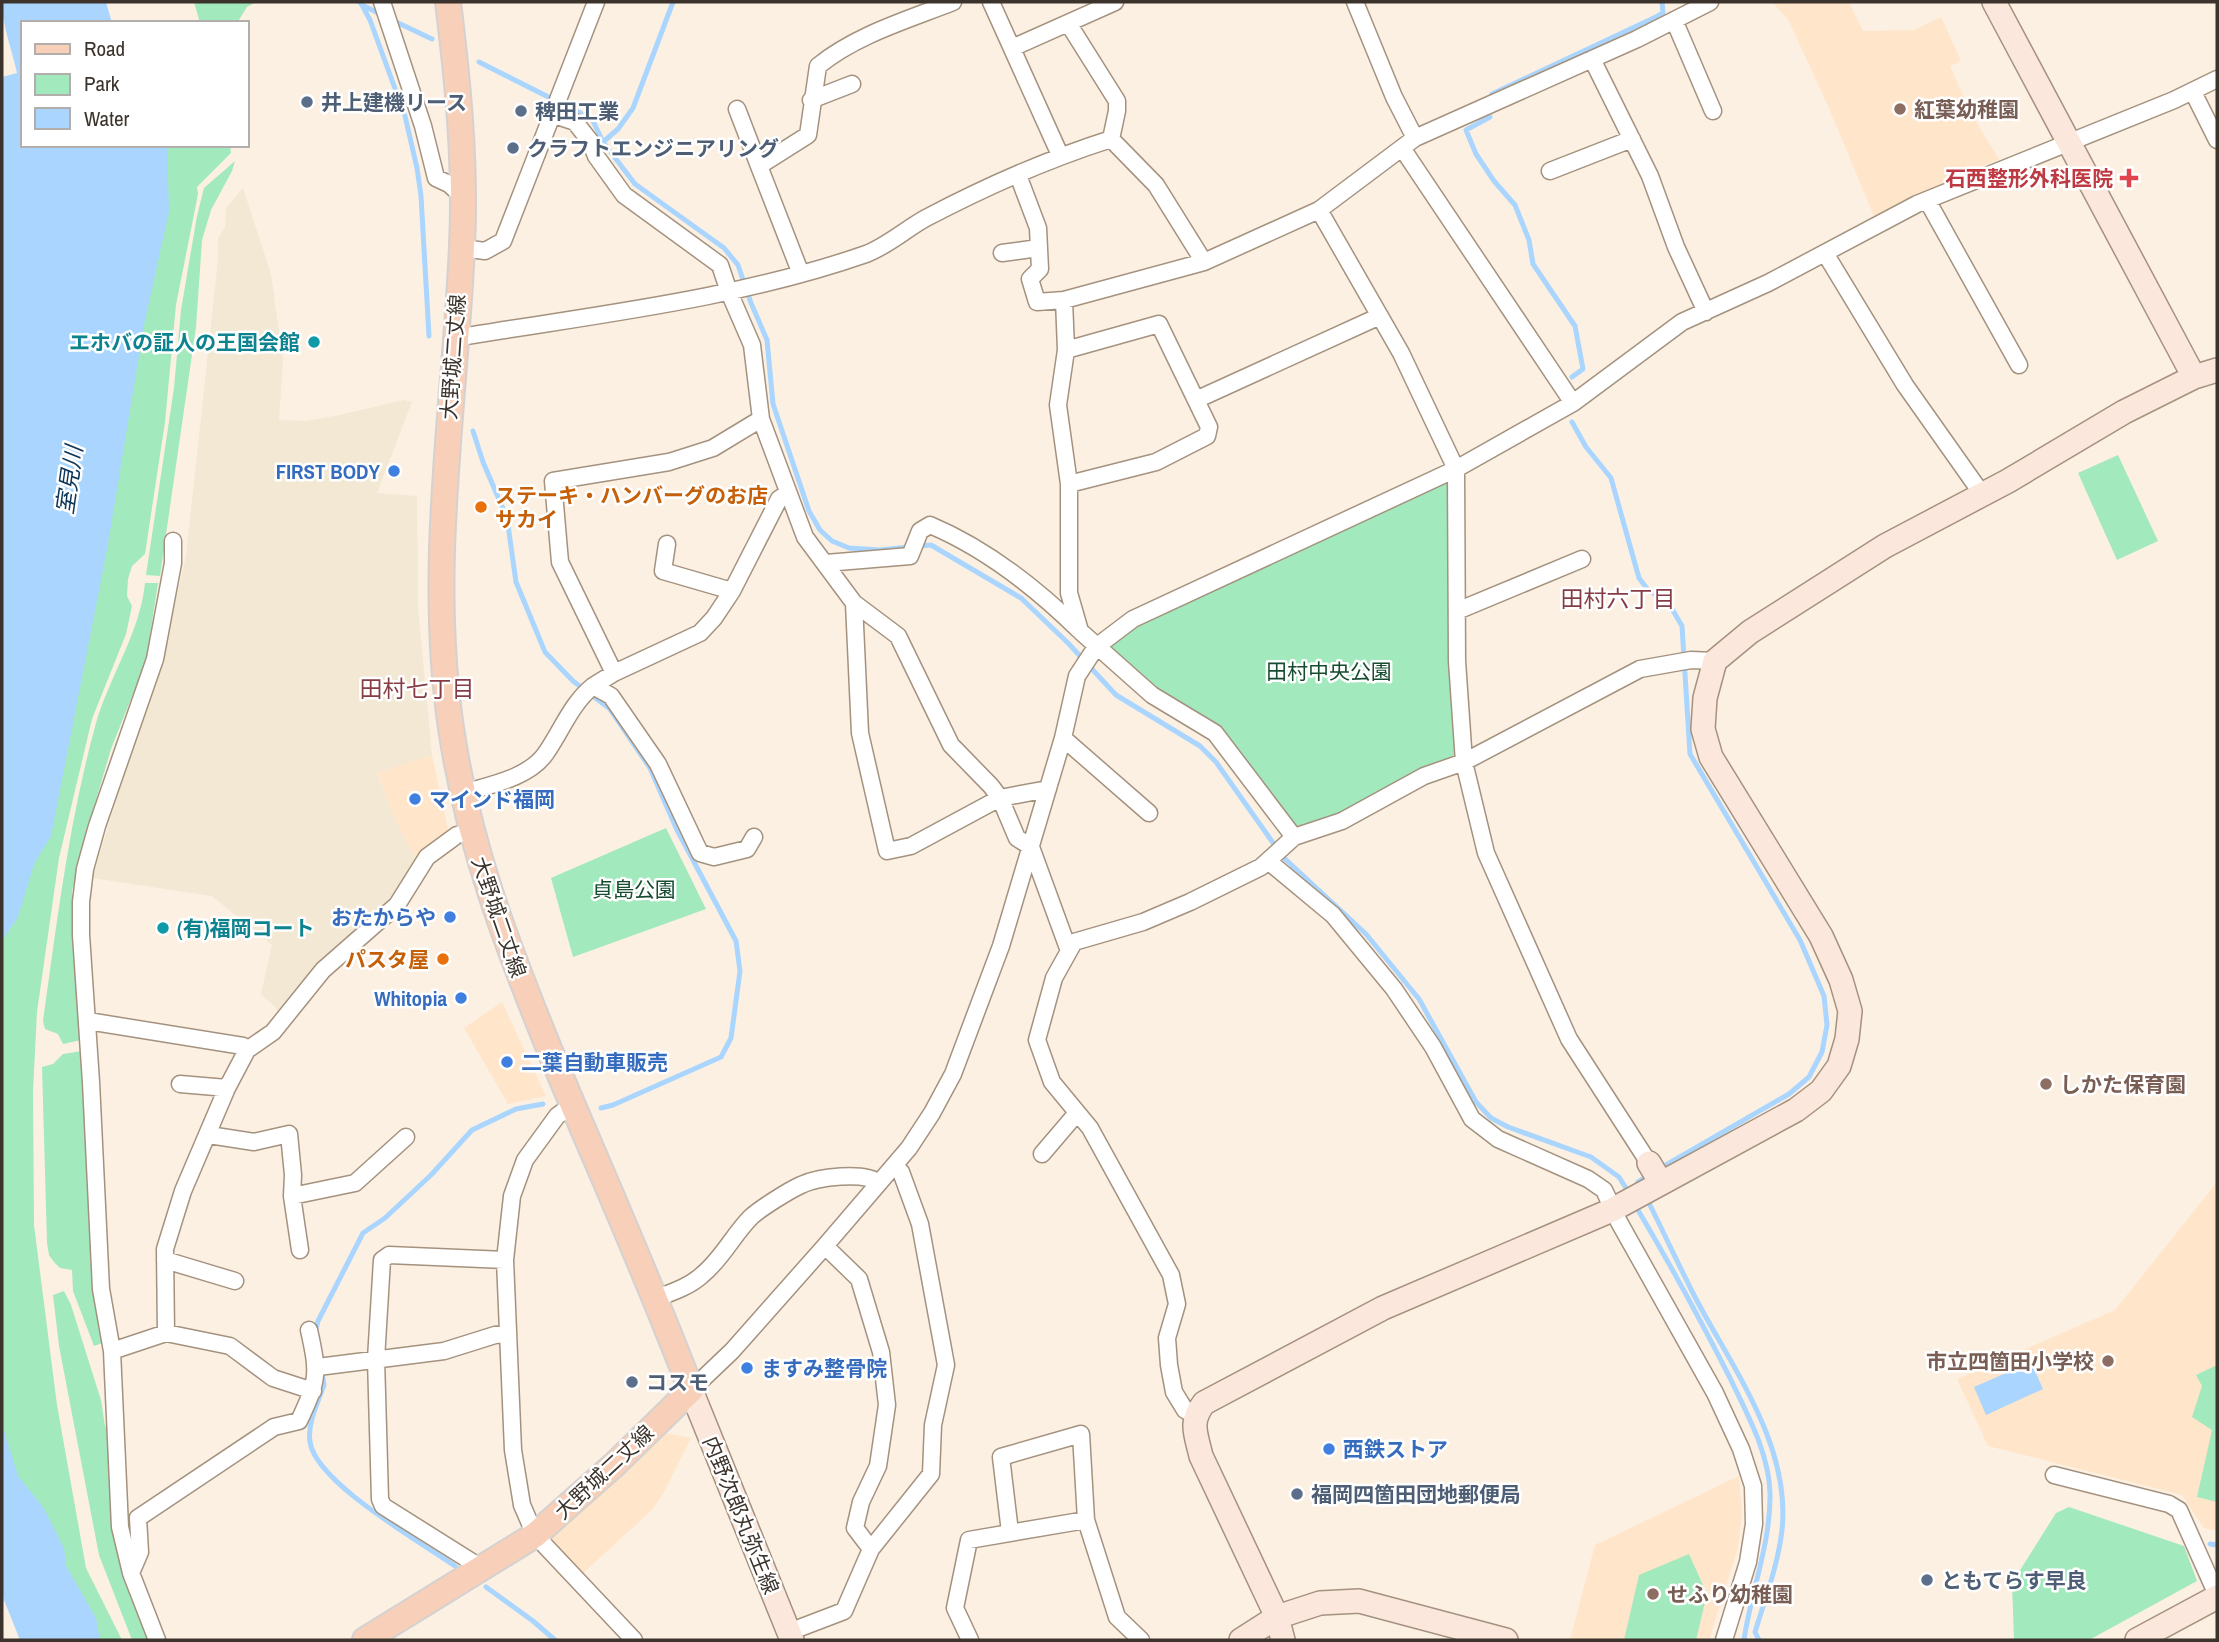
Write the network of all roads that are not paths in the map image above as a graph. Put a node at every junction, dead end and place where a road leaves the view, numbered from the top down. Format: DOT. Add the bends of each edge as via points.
graph roads {
  1 [pos="382,2"];
  2 [pos="448,2"];
  3 [pos="596,2"];
  4 [pos="953,2"];
  5 [pos="991,2"];
  6 [pos="1115,2"];
  7 [pos="1354,2"];
  8 [pos="1710,2"];
  9 [pos="1994,2"];
  10 [pos="1674,20"];
  11 [pos="1068,23"];
  12 [pos="1012,48"];
  13 [pos="1592,59"];
  14 [pos="2217,79"];
  15 [pos="852,84"];
  16 [pos="2193,92"];
  17 [pos="811,100"];
  18 [pos="737,110"];
  19 [pos="1713,111"];
  20 [pos="551,114"];
  21 [pos="1111,138"];
  22 [pos="1632,139"];
  23 [pos="2217,140"];
  24 [pos="2069,141"];
  25 [pos="1408,143"];
  26 [pos="1060,155"];
  27 [pos="759,166"];
  28 [pos="1550,171"];
  29 [pos="1018,175"];
  30 [pos="463,197"];
  31 [pos="1927,200"];
  32 [pos="1319,210"];
  33 [pos="462,248"];
  34 [pos="1039,248"];
  35 [pos="1002,253"];
  36 [pos="1825,253"];
  37 [pos="1204,262"];
  38 [pos="801,274"];
  39 [pos="732,291"];
  40 [pos="1063,300"];
  41 [pos="1706,312"];
  42 [pos="1380,316"];
  43 [pos="455,338"];
  44 [pos="1066,349"];
  45 [pos="2019,365"];
  46 [pos="2217,370"];
  47 [pos="2194,377"];
  48 [pos="1198,399"];
  49 [pos="1573,403"];
  50 [pos="761,419"];
  51 [pos="1456,469"];
  52 [pos="1069,484"];
  53 [pos="788,493"];
  54 [pos="1982,494"];
  55 [pos="173,541"];
  56 [pos="667,544"];
  57 [pos="1583,559"];
  58 [pos="826,563"];
  59 [pos="732,592"];
  60 [pos="854,603"];
  61 [pos="1457,611"];
  62 [pos="1080,631"];
  63 [pos="1096,648"];
  64 [pos="1716,661"];
  65 [pos="614,673"];
  66 [pos="593,686"];
  67 [pos="1063,738"];
  68 [pos="1464,762"];
  69 [pos="1048,789"];
  70 [pos="463,793"];
  71 [pos="1000,798"];
  72 [pos="1149,813"];
  73 [pos="471,832"];
  74 [pos="754,837"];
  75 [pos="1291,840"];
  76 [pos="1031,847"];
  77 [pos="1270,859"];
  78 [pos="1069,951"];
  79 [pos="88,1021"];
  80 [pos="247,1050"];
  81 [pos="180,1084"];
  82 [pos="227,1088"];
  83 [pos="572,1105"];
  84 [pos="1077,1113"];
  85 [pos="208,1135"];
  86 [pos="406,1137"];
  87 [pos="1042,1154"];
  88 [pos="1649,1163"];
  89 [pos="894,1166"];
  90 [pos="879,1183"];
  91 [pos="1654,1187"];
  92 [pos="292,1196"];
  93 [pos="1617,1207"];
  94 [pos="825,1246"];
  95 [pos="300,1250"];
  96 [pos="165,1260"];
  97 [pos="505,1260"];
  98 [pos="235,1281"];
  99 [pos="654,1299"];
  100 [pos="309,1330"];
  101 [pos="166,1333"];
  102 [pos="507,1334"];
  103 [pos="112,1351"];
  104 [pos="376,1359"];
  105 [pos="317,1367"];
  106 [pos="691,1390"];
  107 [pos="313,1391"];
  108 [pos="1195,1415"];
  109 [pos="2054,1475"];
  110 [pos="1086,1520"];
  111 [pos="1010,1532"];
  112 [pos="535,1535"];
  113 [pos="871,1549"];
  114 [pos="479,1571"];
  115 [pos="131,1573"];
  116 [pos="2217,1596"];
  117 [pos="1277,1617"];
  118 [pos="791,1636"];
  119 [pos="378,1637"];
  120 [pos="157,1640"];
  121 [pos="635,1640"];
  122 [pos="970,1640"];
  123 [pos="1141,1640"];
  124 [pos="1241,1640"];
  125 [pos="1283,1640"];
  126 [pos="1506,1640"];
  127 [pos="1724,1640"];
  128 [pos="2137,1640"];
  1 -- 30 [label="street" via="436,178"];
  2 -- 30 [label="main road, 大野城二丈線" via="460,104"];
  3 -- 20 [label="street"];
  4 -- 17 [label="street" via="835,52 818,66"];
  5 -- 12 [label="street"];
  6 -- 11 [label="street"];
  7 -- 25 [label="street"];
  8 -- 10 [label="street"];
  9 -- 24 [label="street"];
  10 -- 13 [label="street"];
  10 -- 19 [label="street"];
  11 -- 12 [label="street"];
  11 -- 21 [label="street" via="1117,101"];
  12 -- 26 [label="street"];
  13 -- 22 [label="street"];
  13 -- 25 [label="street"];
  14 -- 16 [label="street"];
  15 -- 17 [label="street"];
  16 -- 23 [label="street"];
  16 -- 24 [label="street"];
  17 -- 27 [label="street" via="808,135"];
  18 -- 27 [label="street"];
  20 -- 33 [label="street" via="503,242 485,251"];
  20 -- 39 [label="street" via="575,122 624,195 720,265"];
  21 -- 26 [label="street"];
  21 -- 37 [label="street" via="1156,185"];
  22 -- 28 [label="street"];
  22 -- 41 [label="street"];
  24 -- 31 [label="street"];
  24 -- 47 [label="street"];
  25 -- 32 [label="street"];
  25 -- 49 [label="street"];
  26 -- 29 [label="street"];
  27 -- 38 [label="street"];
  29 -- 34 [label="street" via="1038,228"];
  29 -- 38 [label="street" via="925,219 870,253"];
  30 -- 33 [label="main road, 大野城二丈線"];
  31 -- 36 [label="street"];
  31 -- 45 [label="street"];
  32 -- 37 [label="street"];
  32 -- 42 [label="street"];
  33 -- 43 [label="main road, 大野城二丈線"];
  34 -- 35 [label="street"];
  34 -- 40 [label="street" via="1040,270 1030,279 1037,302"];
  36 -- 41 [label="street"];
  36 -- 54 [label="street" via="1905,385"];
  37 -- 40 [label="street"];
  38 -- 39 [label="street"];
  39 -- 43 [label="street"];
  39 -- 50 [label="street" via="752,345"];
  40 -- 44 [label="street"];
  41 -- 49 [label="street" via="1682,322"];
  42 -- 48 [label="street"];
  42 -- 51 [label="street"];
  43 -- 70 [label="main road, 大野城二丈線" via="440,604 450,725"];
  44 -- 48 [label="street" via="1158,324"];
  44 -- 52 [label="street" via="1058,405"];
  46 -- 47 [label="street"];
  47 -- 54 [label="street"];
  48 -- 52 [label="street" via="1209,427 1207,436 1156,462"];
  49 -- 51 [label="street"];
  50 -- 53 [label="street"];
  50 -- 65 [label="street" via="713,448 669,462 553,481 559,562"];
  51 -- 61 [label="street"];
  51 -- 63 [label="street" via="1133,619"];
  52 -- 62 [label="street" via="1069,593"];
  53 -- 58 [label="street" via="806,537"];
  53 -- 59 [label="street" via="779,499"];
  54 -- 64 [label="street" via="1885,546 1750,632"];
  55 -- 79 [label="street" via="155,659 85,869 81,934"];
  56 -- 59 [label="street" via="663,571"];
  57 -- 61 [label="street"];
  58 -- 60 [label="street"];
  58 -- 62 [label="street" via="910,556 920,531 930,525 1002,564"];
  59 -- 65 [label="street" via="700,634"];
  60 -- 71 [label="street" via="898,636 951,745"];
  60 -- 71 [label="street" via="860,733 887,851 911,846"];
  61 -- 68 [label="street"];
  62 -- 63 [label="street"];
  63 -- 67 [label="street" via="1077,676"];
  63 -- 75 [label="street" via="1153,695 1214,733"];
  64 -- 68 [label="street" via="1684,661 1640,670"];
  64 -- 91 [label="street" via="1705,698 1703,729 1711,757 1821,936 1850,1011 1847,1039 1839,1066 1821,1091 1796,1110"];
  65 -- 66 [label="street"];
  66 -- 70 [label="street" via="579,698 544,756 511,780"];
  66 -- 74 [label="street" via="611,696 658,764 700,853 713,857 747,849"];
  67 -- 69 [label="street"];
  67 -- 72 [label="street"];
  68 -- 75 [label="street" via="1424,776 1342,821"];
  68 -- 88 [label="street" via="1486,853 1569,1039"];
  69 -- 71 [label="street"];
  69 -- 76 [label="street"];
  70 -- 73 [label="main road, 大野城二丈線"];
  71 -- 76 [label="street" via="1017,838"];
  73 -- 80 [label="street" via="457,835 427,856 397,905 323,970 273,1032"];
  73 -- 83 [label="main road, 大野城二丈線" via="522,985"];
  75 -- 77 [label="street"];
  76 -- 78 [label="street"];
  76 -- 89 [label="street" via="1001,946 953,1074"];
  77 -- 78 [label="street" via="1143,922 1074,942"];
  77 -- 93 [label="street" via="1333,915 1394,989 1433,1047 1472,1119 1498,1139 1588,1180"];
  78 -- 84 [label="street" via="1054,978 1037,1040 1052,1082"];
  79 -- 80 [label="street"];
  79 -- 103 [label="street" via="101,1289"];
  80 -- 82 [label="street"];
  81 -- 82 [label="street"];
  82 -- 85 [label="street"];
  83 -- 97 [label="street" via="557,1116 525,1160 512,1196"];
  83 -- 99 [label="main road, 大野城二丈線"];
  84 -- 87 [label="street"];
  84 -- 108 [label="street" via="1090,1128 1171,1275 1177,1304 1167,1338 1169,1366 1174,1392 1185,1410"];
  85 -- 92 [label="street" via="254,1142 289,1134"];
  85 -- 96 [label="street" via="183,1191"];
  86 -- 92 [label="street" via="355,1183"];
  88 -- 91 [label="street"];
  89 -- 90 [label="street"];
  89 -- 113 [label="street" via="901,1172 920,1224 946,1364 933,1425 931,1475"];
  90 -- 94 [label="street"];
  90 -- 99 [label="street" via="874,1178 843,1176 802,1184 751,1217 701,1277"];
  91 -- 93 [label="street"];
  92 -- 95 [label="street"];
  93 -- 108 [label="street" via="1383,1308 1203,1403"];
  93 -- 127 [label="street" via="1715,1393 1753,1486 1748,1562"];
  94 -- 106 [label="street"];
  94 -- 113 [label="street" via="859,1279 881,1352 887,1405 878,1466 855,1528"];
  96 -- 98 [label="street"];
  96 -- 101 [label="street"];
  97 -- 102 [label="street"];
  97 -- 104 [label="street" via="389,1255 382,1260"];
  99 -- 106 [label="main road, 大野城二丈線"];
  100 -- 105 [label="street"];
  101 -- 103 [label="street"];
  101 -- 107 [label="street" via="230,1346 273,1378"];
  102 -- 104 [label="street" via="444,1351"];
  102 -- 112 [label="street" via="513,1450 522,1505"];
  103 -- 115 [label="street" via="120,1527"];
  104 -- 105 [label="street"];
  104 -- 114 [label="street" via="383,1506 472,1562"];
  105 -- 107 [label="street"];
  106 -- 112 [label="main road, 大野城二丈線"];
  106 -- 118 [label="street, 内野次郎丸弥生線"];
  107 -- 115 [label="street" via="299,1421 274,1427 138,1518 140,1552"];
  108 -- 117 [label="street" via="1201,1456"];
  109 -- 116 [label="street" via="2179,1510"];
  110 -- 111 [label="street"];
  110 -- 111 [label="street" via="1082,1434 1001,1457"];
  110 -- 123 [label="street" via="1117,1617"];
  111 -- 122 [label="street" via="969,1540 955,1608"];
  112 -- 114 [label="main road, 大野城二丈線"];
  112 -- 121 [label="street"];
  113 -- 118 [label="street" via="844,1611"];
  114 -- 119 [label="main road, 大野城二丈線"];
  115 -- 120 [label="street"];
  116 -- 128 [label="street"];
  117 -- 124 [label="street"];
  117 -- 125 [label="street"];
  117 -- 126 [label="street" via="1320,1603 1359,1601"];
}
